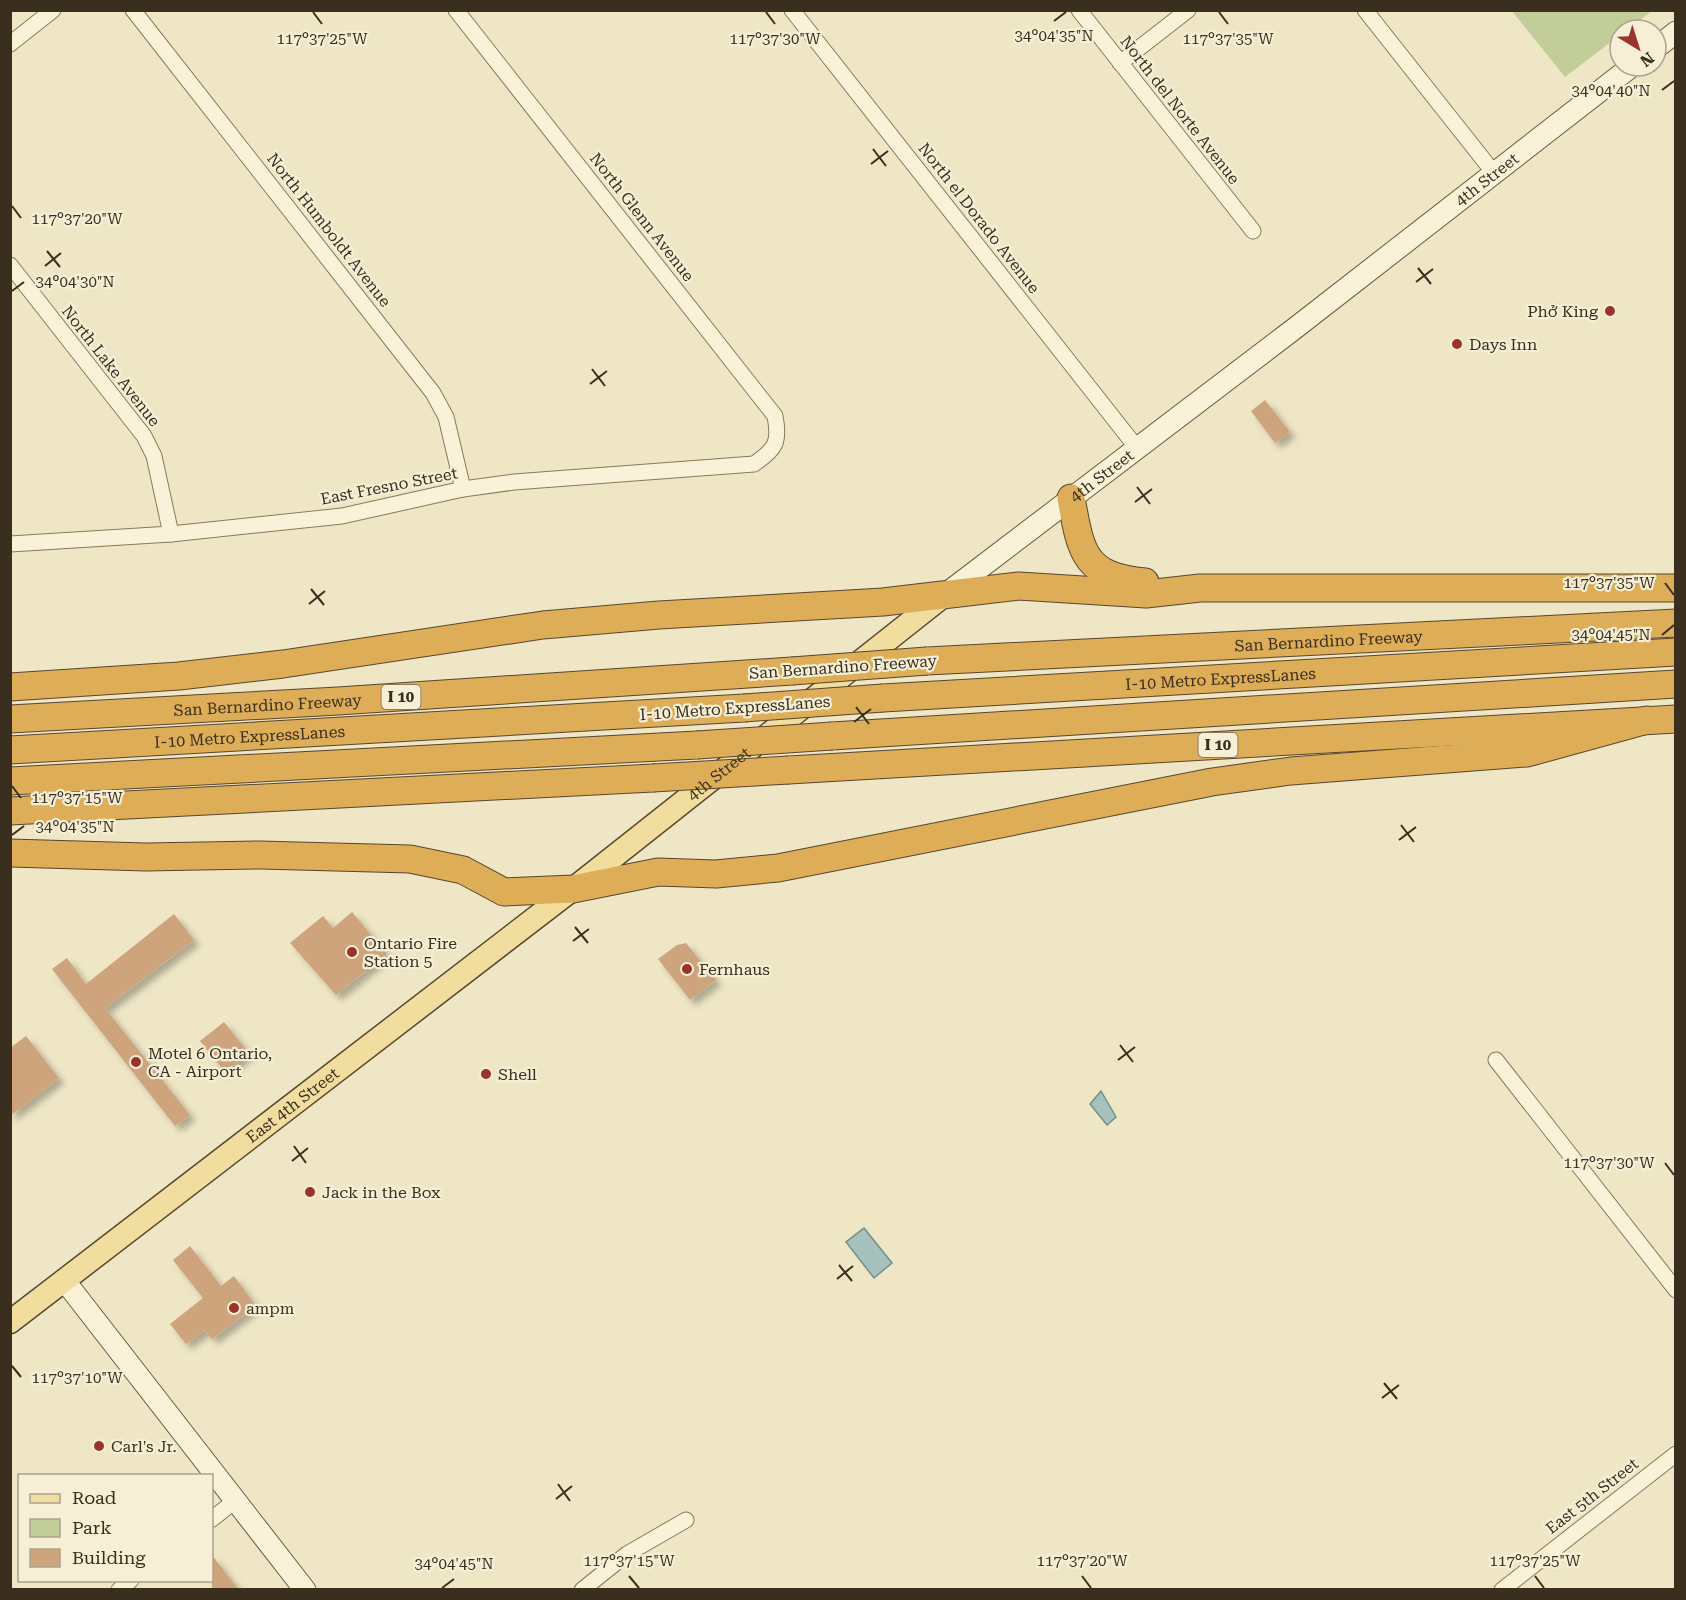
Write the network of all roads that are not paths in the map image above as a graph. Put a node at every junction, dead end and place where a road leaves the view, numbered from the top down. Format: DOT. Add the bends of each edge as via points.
graph roads {
  1 [pos="53,10"];
  2 [pos="133,10"];
  3 [pos="456,10"];
  4 [pos="792,10"];
  5 [pos="1079,10"];
  6 [pos="1188,10"];
  7 [pos="1365,10"];
  8 [pos="10,44"];
  9 [pos="1120,63"];
  10 [pos="1617,78"];
  11 [pos="1494,173"];
  12 [pos="1252,231"];
  13 [pos="10,265"];
  14 [pos="1137,448"];
  15 [pos="770,453"];
  16 [pos="463,489"];
  17 [pos="1071,498"];
  18 [pos="171,534"];
  19 [pos="10,544"];
  20 [pos="1200,588"];
  21 [pos="1676,588"];
  22 [pos="947,592"];
  23 [pos="1676,623"];
  24 [pos="1676,652"];
  25 [pos="1676,684"];
  26 [pos="10,687"];
  27 [pos="1676,718"];
  28 [pos="10,719"];
  29 [pos="1647,720"];
  30 [pos="10,750"];
  31 [pos="10,781"];
  32 [pos="10,811"];
  33 [pos="10,853"];
  34 [pos="573,889"];
  35 [pos="1496,1060"];
  36 [pos="64,1280"];
  37 [pos="1676,1290"];
  38 [pos="10,1322"];
  39 [pos="1676,1454"];
  40 [pos="236,1500"];
  41 [pos="213,1518"];
  42 [pos="686,1520"];
  43 [pos="306,1590"];
  44 [pos="582,1590"];
  45 [pos="1502,1590"];
  1 -- 8 [label="street"];
  2 -- 16 [label="street, North Humboldt Avenue" via="433,393 446,417"];
  3 -- 15 [label="street, North Glenn Avenue" via="775,416 779,436"];
  4 -- 14 [label="street, North el Dorado Avenue"];
  5 -- 9 [label="street, North del Norte Avenue"];
  6 -- 9 [label="street"];
  7 -- 11 [label="street"];
  9 -- 12 [label="street, North del Norte Avenue"];
  10 -- 11 [label="main road, 4th Street"];
  11 -- 14 [label="main road, 4th Street"];
  13 -- 18 [label="street, North Lake Avenue" via="144,436 154,456"];
  14 -- 17 [label="main road, 4th Street"];
  15 -- 16 [label="street, East Fresno Street" via="754,464"];
  16 -- 18 [label="street, East Fresno Street" via="342,516"];
  17 -- 20 [label="highway" via="1080,546 1106,573 1128,580"];
  17 -- 22 [label="main road, 4th Street"];
  18 -- 19 [label="street, East Fresno Street"];
  20 -- 21 [label="highway"];
  20 -- 22 [label="highway" via="1146,594 1019,586"];
  22 -- 26 [label="highway" via="883,602 543,625 283,664 179,676"];
  22 -- 34 [label="main road, 4th Street"];
  23 -- 28 [label="highway, San Bernardino Freeway / I 10, bridge" via="927,661"];
  24 -- 30 [label="highway, I-10 Metro ExpressLanes, bridge"];
  25 -- 31 [label="highway, I-10 Metro ExpressLanes, bridge"];
  27 -- 29 [label="highway, I 10"];
  29 -- 32 [label="highway, I 10, bridge"];
  29 -- 34 [label="highway" via="1527,753 1291,771 1212,782 778,868 716,874 658,872"];
  33 -- 34 [label="highway" via="410,859 463,870 504,892"];
  34 -- 36 [label="main road, East 4th Street"];
  35 -- 37 [label="street"];
  36 -- 38 [label="main road, East 4th Street"];
  36 -- 40 [label="main road"];
  39 -- 45 [label="street, East 5th Street"];
  40 -- 41 [label="street"];
  40 -- 43 [label="main road"];
  42 -- 44 [label="street" via="627,1554"];
}
